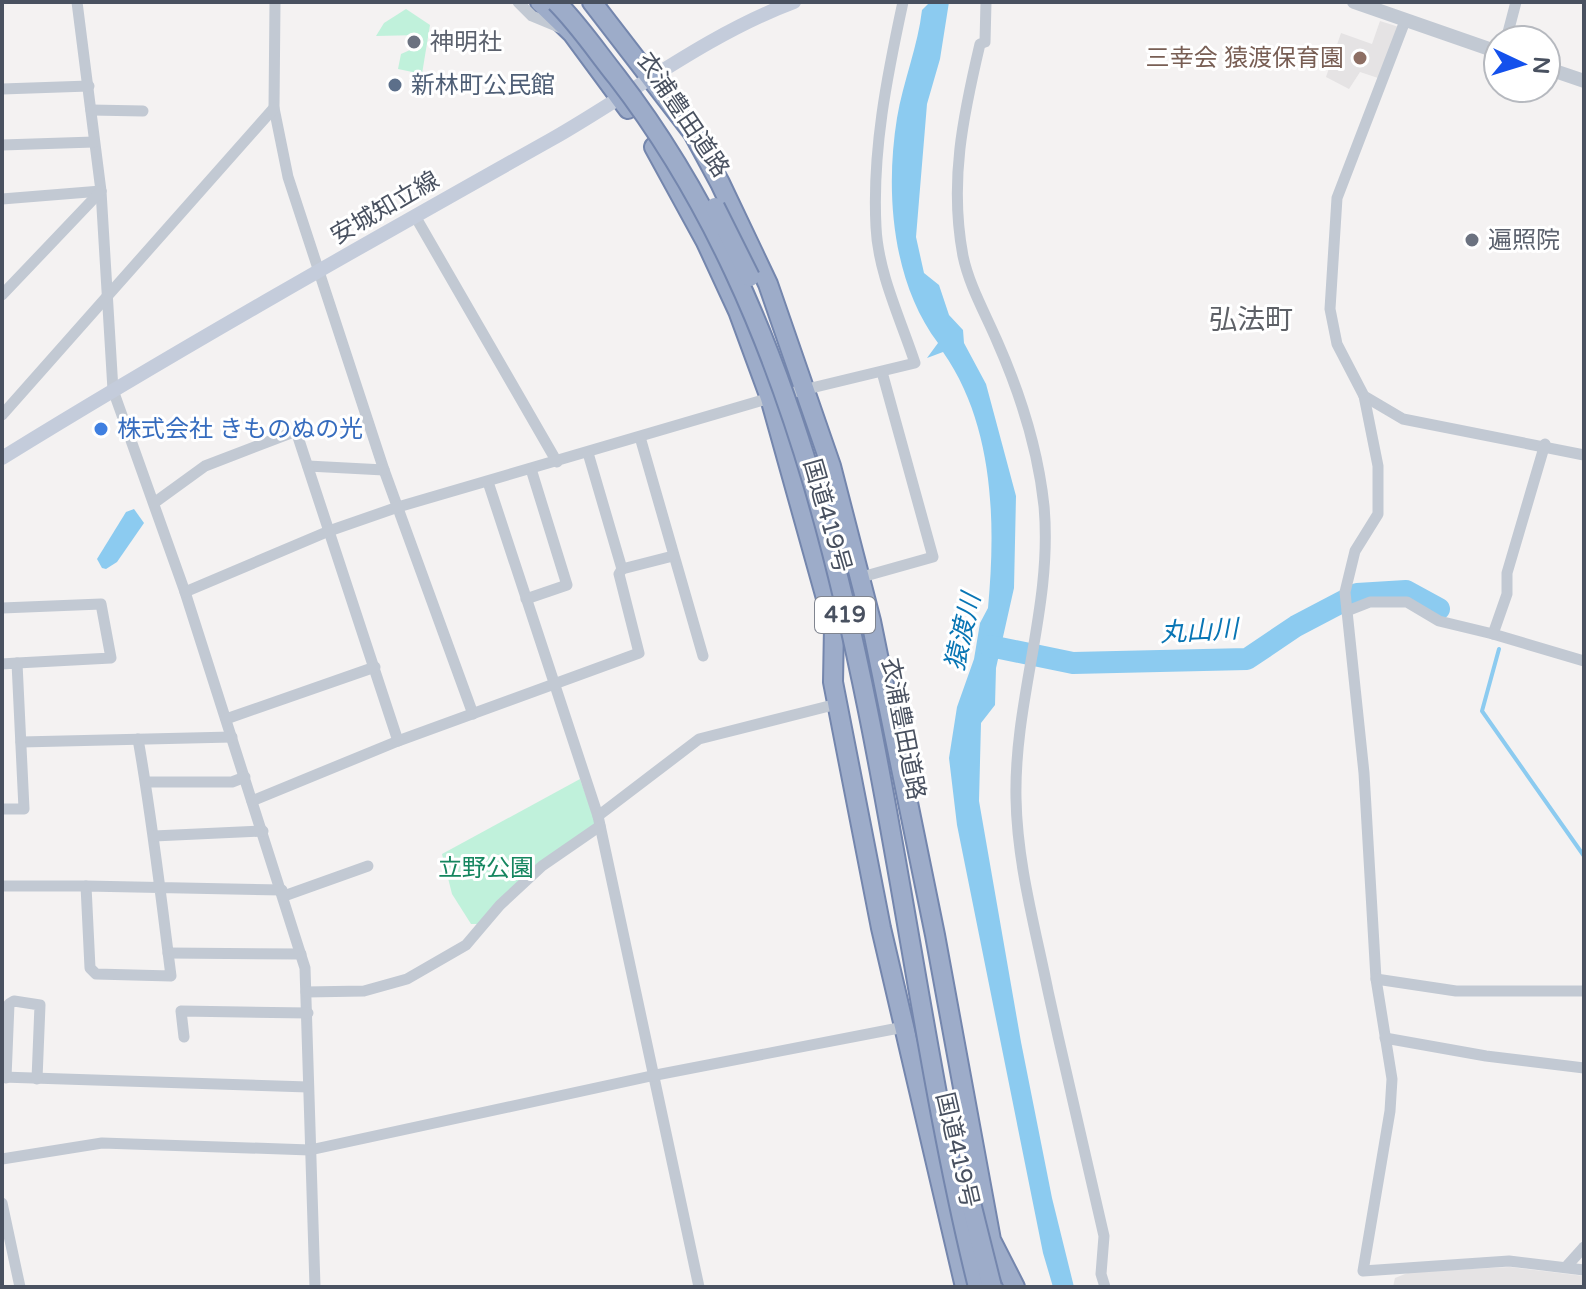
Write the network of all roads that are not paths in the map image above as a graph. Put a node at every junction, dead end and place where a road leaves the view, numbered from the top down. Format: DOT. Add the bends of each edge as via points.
graph roads {
  1 [pos="77,2"];
  2 [pos="275,2"];
  3 [pos="518,2"];
  4 [pos="540,2"];
  5 [pos="556,2"];
  6 [pos="571,2"];
  7 [pos="592,2"];
  8 [pos="794,2"];
  9 [pos="903,2"];
  10 [pos="986,2"];
  11 [pos="1354,2"];
  12 [pos="1516,2"];
  13 [pos="1405,21"];
  14 [pos="1510,24"];
  15 [pos="572,33"];
  16 [pos="1482,47"];
  17 [pos="1562,73"];
  18 [pos="653,78"];
  19 [pos="1584,81"];
  20 [pos="89,86"];
  21 [pos="2,89"];
  22 [pos="621,99"];
  23 [pos="274,108"];
  24 [pos="91,110"];
  25 [pos="143,111"];
  26 [pos="94,142"];
  27 [pos="2,145"];
  28 [pos="101,191"];
  29 [pos="2,199"];
  30 [pos="415,216"];
  31 [pos="319,272"];
  32 [pos="2,295"];
  33 [pos="105,298"];
  34 [pos="882,372"];
  35 [pos="113,390"];
  36 [pos="806,391"];
  37 [pos="2,392"];
  38 [pos="1364,396"];
  39 [pos="770,398"];
  40 [pos="15,401"];
  41 [pos="2,415"];
  42 [pos="640,437"];
  43 [pos="1545,444"];
  44 [pos="588,453"];
  45 [pos="1584,455"];
  46 [pos="2,458"];
  47 [pos="557,462"];
  48 [pos="308,466"];
  49 [pos="531,469"];
  50 [pos="384,470"];
  51 [pos="488,482"];
  52 [pos="154,503"];
  53 [pos="398,507"];
  54 [pos="329,531"];
  55 [pos="673,556"];
  56 [pos="622,569"];
  57 [pos="869,575"];
  58 [pos="185,592"];
  59 [pos="526,599"];
  60 [pos="2,608"];
  61 [pos="1347,611"];
  62 [pos="1493,634"];
  63 [pos="703,656"];
  64 [pos="1584,661"];
  65 [pos="17,663"];
  66 [pos="2,664"];
  67 [pos="375,667"];
  68 [pos="554,685"];
  69 [pos="844,709"];
  70 [pos="473,714"];
  71 [pos="226,719"];
  72 [pos="232,737"];
  73 [pos="138,739"];
  74 [pos="398,741"];
  75 [pos="21,742"];
  76 [pos="245,777"];
  77 [pos="146,782"];
  78 [pos="252,801"];
  79 [pos="2,809"];
  80 [pos="599,821"];
  81 [pos="263,831"];
  82 [pos="154,836"];
  83 [pos="368,866"];
  84 [pos="2,886"];
  85 [pos="86,886"];
  86 [pos="161,888"];
  87 [pos="283,893"];
  88 [pos="168,953"];
  89 [pos="301,954"];
  90 [pos="1376,979"];
  91 [pos="1584,991"];
  92 [pos="306,992"];
  93 [pos="308,1013"];
  94 [pos="904,1027"];
  95 [pos="184,1037"];
  96 [pos="1385,1038"];
  97 [pos="1584,1068"];
  98 [pos="651,1076"];
  99 [pos="4,1078"];
  100 [pos="37,1079"];
  101 [pos="308,1087"];
  102 [pos="310,1150"];
  103 [pos="2,1159"];
  104 [pos="956,1192"];
  105 [pos="2,1205"];
  106 [pos="991,1240"];
  107 [pos="1584,1247"];
  108 [pos="1566,1267"];
  109 [pos="1584,1270"];
  110 [pos="20,1287"];
  111 [pos="315,1287"];
  112 [pos="699,1287"];
  113 [pos="965,1287"];
  114 [pos="978,1287"];
  115 [pos="992,1287"];
  116 [pos="1002,1287"];
  117 [pos="1015,1287"];
  118 [pos="1105,1287"];
  1 -- 20 [label="street"];
  2 -- 23 [label="street"];
  3 -- 15 [label="street" via="532,16"];
  4 -- 15 [label="highway, 国道419号 / 419"];
  5 -- 104 [label="highway, 衣浦豊田道路 / 419, bridge" via="644,113 702,204 755,317 788,405 847,622"];
  6 -- 115 [label="highway, 衣浦豊田道路 / 419, bridge" via="647,98 729,231 760,299 801,418 858,623 964,1173"];
  7 -- 18 [label="highway, 国道419号 / 419"];
  8 -- 18 [label="main road, 安城知立線"];
  9 -- 34 [label="street" via="883,91 876,229 885,276 915,363"];
  10 -- 118 [label="street" via="985,42 980,44 959,134 955,190 964,258 1015,386 1039,472 1046,552 1037,643 1018,726 1018,833 1039,955 1104,1236"];
  11 -- 13 [label="street"];
  12 -- 14 [label="street"];
  13 -- 16 [label="street"];
  13 -- 38 [label="street" via="1337,198 1330,309 1337,344"];
  15 -- 22 [label="highway, 国道419号 / 419"];
  17 -- 19 [label="street"];
  18 -- 22 [label="main road, 安城知立線"];
  18 -- 36 [label="highway, 国道419号 / 419" via="693,133 720,183 768,284"];
  20 -- 21 [label="street"];
  20 -- 24 [label="street"];
  22 -- 30 [label="main road, 安城知立線"];
  22 -- 39 [label="highway, 国道419号 / 419" via="706,242"];
  23 -- 31 [label="street" via="288,177"];
  23 -- 33 [label="street"];
  24 -- 25 [label="street"];
  24 -- 26 [label="street"];
  26 -- 27 [label="street"];
  26 -- 28 [label="street"];
  28 -- 29 [label="street"];
  28 -- 32 [label="street"];
  28 -- 33 [label="street"];
  30 -- 31 [label="main road, 安城知立線"];
  30 -- 47 [label="street"];
  31 -- 35 [label="main road, 安城知立線"];
  31 -- 50 [label="street"];
  33 -- 35 [label="street"];
  33 -- 40 [label="street"];
  34 -- 36 [label="street"];
  34 -- 57 [label="street" via="933,557"];
  35 -- 46 [label="main road, 安城知立線"];
  35 -- 52 [label="street"];
  36 -- 39 [label="street"];
  36 -- 106 [label="highway, 国道419号 / 419" via="854,544 871,621"];
  37 -- 40 [label="street"];
  38 -- 43 [label="street" via="1403,419"];
  38 -- 61 [label="street" via="1378,466 1378,514 1355,551 1345,592"];
  39 -- 42 [label="street"];
  39 -- 69 [label="highway, 国道419号 / 419" via="834,627 833,682"];
  40 -- 41 [label="street"];
  42 -- 44 [label="street"];
  42 -- 55 [label="street"];
  43 -- 45 [label="street"];
  43 -- 62 [label="street"];
  44 -- 47 [label="street"];
  44 -- 56 [label="street"];
  47 -- 49 [label="street"];
  48 -- 50 [label="street"];
  48 -- 52 [label="street" via="296,431 205,466"];
  48 -- 54 [label="street"];
  49 -- 51 [label="street"];
  49 -- 59 [label="street" via="567,585"];
  50 -- 53 [label="street"];
  51 -- 53 [label="street"];
  51 -- 59 [label="street"];
  52 -- 58 [label="street"];
  53 -- 54 [label="street"];
  53 -- 70 [label="street"];
  54 -- 58 [label="street"];
  54 -- 67 [label="street"];
  55 -- 56 [label="street"];
  55 -- 63 [label="street"];
  56 -- 68 [label="street" via="639,653"];
  58 -- 71 [label="street"];
  59 -- 68 [label="street"];
  60 -- 65 [label="street" via="101,604 111,658"];
  61 -- 62 [label="street" via="1370,602 1407,602 1439,621"];
  61 -- 90 [label="street" via="1364,773"];
  62 -- 64 [label="street"];
  65 -- 66 [label="street"];
  65 -- 75 [label="street"];
  67 -- 71 [label="street"];
  67 -- 74 [label="street"];
  68 -- 70 [label="street"];
  68 -- 80 [label="street"];
  69 -- 80 [label="street" via="699,739"];
  69 -- 94 [label="highway, 国道419号 / 419"];
  69 -- 104 [label="highway, 衣浦豊田道路 / 419, bridge" via="931,1112"];
  70 -- 74 [label="street"];
  71 -- 72 [label="street"];
  72 -- 73 [label="street"];
  72 -- 76 [label="street"];
  73 -- 75 [label="street"];
  73 -- 77 [label="street"];
  74 -- 78 [label="street"];
  75 -- 79 [label="street" via="24,809"];
  76 -- 77 [label="street" via="232,782"];
  76 -- 78 [label="street"];
  77 -- 82 [label="street"];
  78 -- 81 [label="street"];
  80 -- 92 [label="street" via="500,905 466,945 407,979 364,991"];
  80 -- 98 [label="street"];
  81 -- 82 [label="street"];
  81 -- 87 [label="street"];
  82 -- 86 [label="street"];
  83 -- 87 [label="street"];
  84 -- 85 [label="street"];
  85 -- 86 [label="street"];
  85 -- 88 [label="street" via="90,968 96,974 171,976"];
  86 -- 87 [label="street"];
  86 -- 88 [label="street"];
  87 -- 89 [label="street"];
  88 -- 89 [label="street"];
  89 -- 92 [label="street"];
  90 -- 91 [label="street" via="1456,991"];
  90 -- 96 [label="street"];
  92 -- 93 [label="street"];
  93 -- 95 [label="street" via="181,1011"];
  93 -- 101 [label="street"];
  94 -- 98 [label="street"];
  94 -- 113 [label="highway, 国道419号 / 419"];
  96 -- 97 [label="street"];
  96 -- 108 [label="street" via="1392,1079 1390,1111 1363,1271 1509,1261"];
  98 -- 102 [label="street"];
  98 -- 112 [label="street"];
  99 -- 100 [label="street"];
  99 -- 100 [label="street" via="9,1004 14,1001 40,1005"];
  100 -- 101 [label="street"];
  101 -- 102 [label="street"];
  102 -- 103 [label="street" via="102,1143"];
  102 -- 111 [label="street"];
  104 -- 114 [label="highway, 衣浦豊田道路 / 419, bridge"];
  105 -- 110 [label="street"];
  106 -- 116 [label="highway, 419"];
  106 -- 117 [label="highway, 国道419号 / 419"];
  107 -- 108 [label="street"];
  108 -- 109 [label="street"];
}
